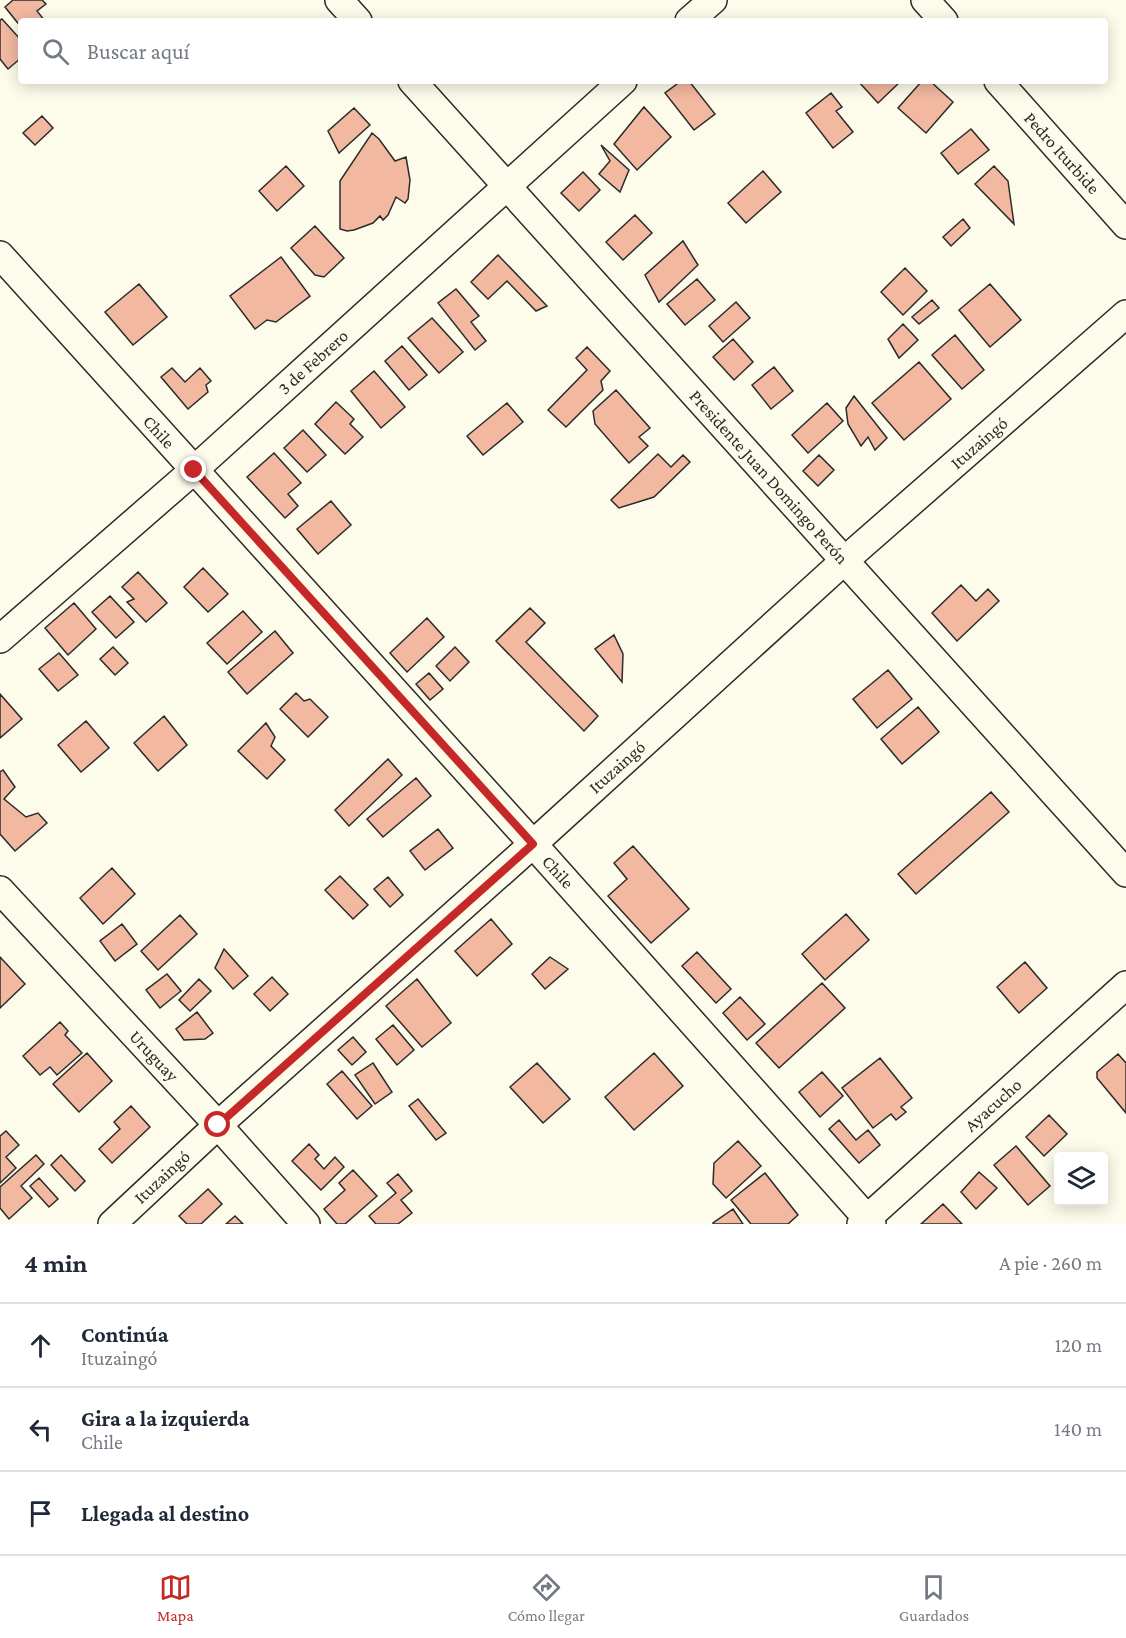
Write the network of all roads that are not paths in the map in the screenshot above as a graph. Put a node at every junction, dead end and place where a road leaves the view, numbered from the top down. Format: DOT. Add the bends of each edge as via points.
graph roads {
  1 [pos="339,0"];
  2 [pos="712,0"];
  3 [pos="925,0"];
  4 [pos="355,18"];
  5 [pos="692,18"];
  6 [pos="941,18"];
  7 [pos="415,84"];
  8 [pos="620,84"];
  9 [pos="1001,84"];
  10 [pos="507,186"];
  11 [pos="1126,225"];
  12 [pos="0,255"];
  13 [pos="1126,314"];
  14 [pos="194,470"];
  15 [pos="844,561"];
  16 [pos="0,639"];
  17 [pos="533,844"];
  18 [pos="1126,873"];
  19 [pos="0,890"];
  20 [pos="1126,985"];
  21 [pos="218,1125"];
  22 [pos="867,1222"];
  23 [pos="112,1224"];
  24 [pos="306,1224"];
  1 -- 4 [label="street"];
  2 -- 5 [label="street"];
  3 -- 6 [label="street"];
  7 -- 10 [label="street, Presidente Juan Domingo Perón"];
  8 -- 10 [label="street, 3 de Febrero"];
  9 -- 11 [label="street, Pedro Iturbide"];
  10 -- 14 [label="street, 3 de Febrero"];
  10 -- 15 [label="street, Presidente Juan Domingo Perón"];
  12 -- 14 [label="street, Chile"];
  13 -- 15 [label="street, Ituzaingó"];
  14 -- 16 [label="street, 3 de Febrero"];
  14 -- 17 [label="street, Chile"];
  15 -- 17 [label="street, Ituzaingó"];
  15 -- 18 [label="street, Presidente Juan Domingo Perón"];
  17 -- 21 [label="street, Ituzaingó"];
  17 -- 22 [label="street, Chile"];
  19 -- 21 [label="street, Uruguay"];
  20 -- 22 [label="street, Ayacucho"];
  21 -- 23 [label="street, Ituzaingó"];
  21 -- 24 [label="street, Uruguay"];
}
